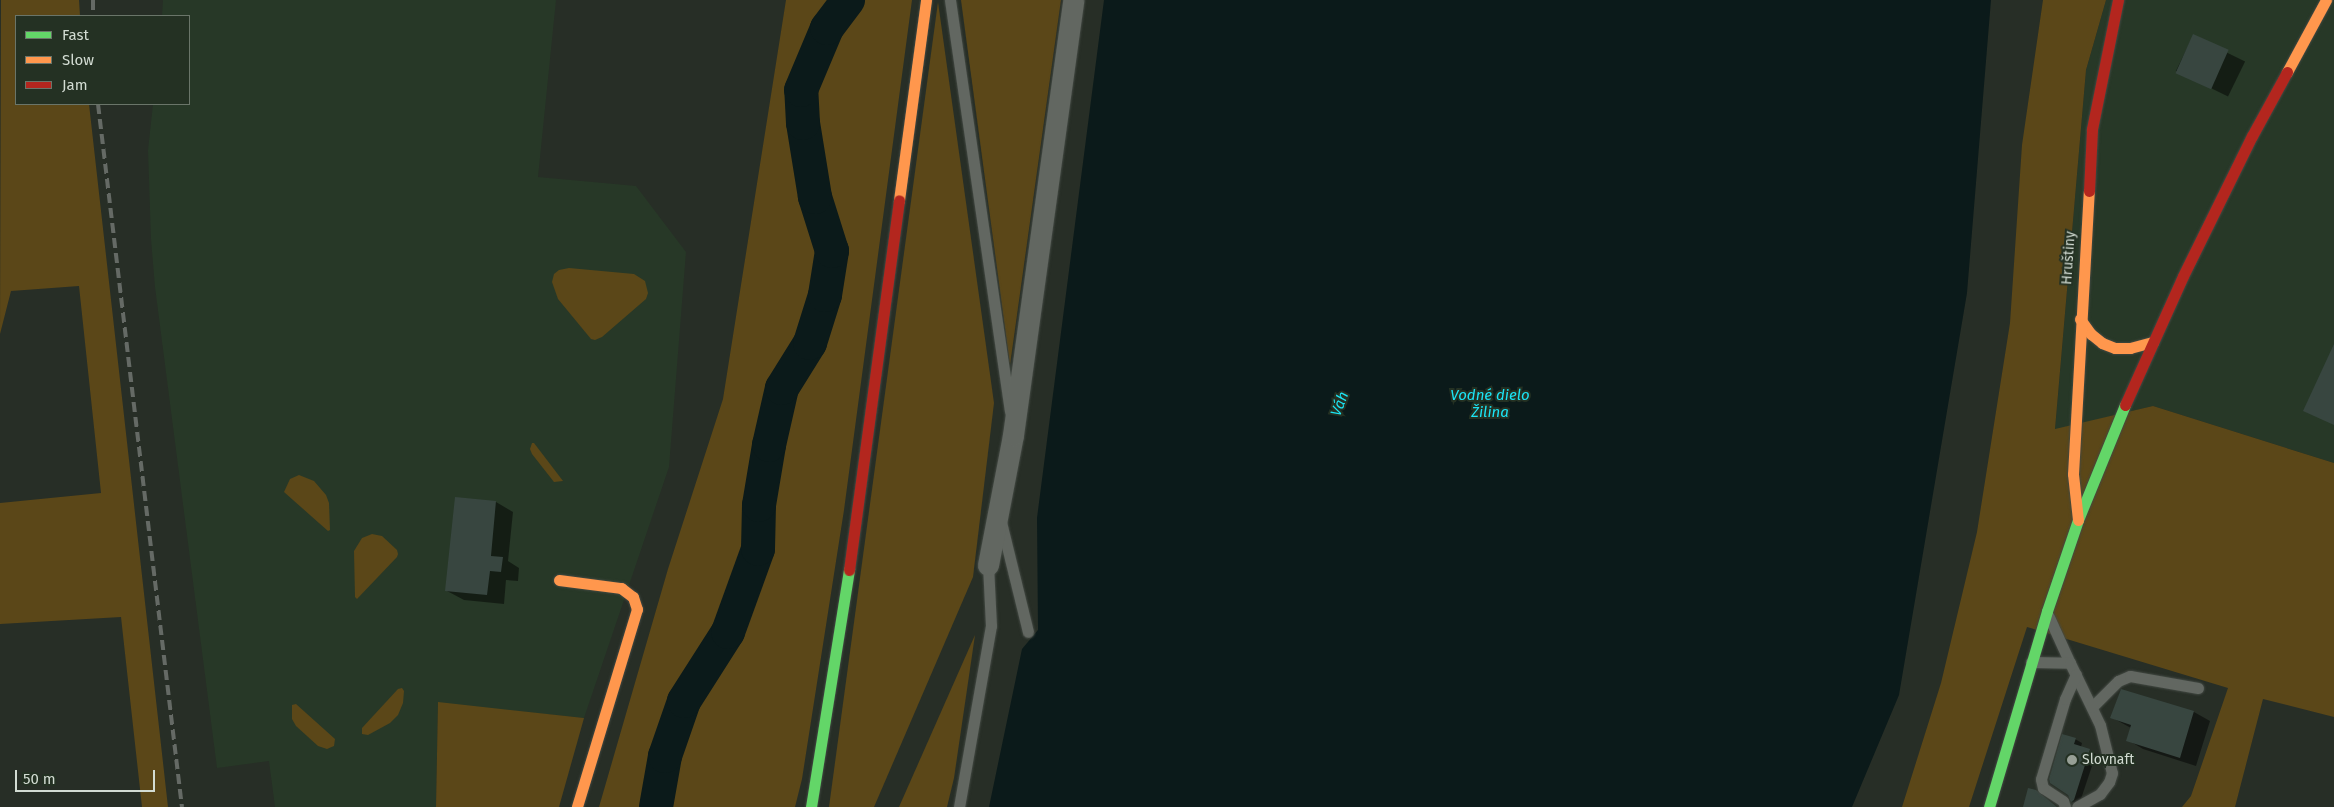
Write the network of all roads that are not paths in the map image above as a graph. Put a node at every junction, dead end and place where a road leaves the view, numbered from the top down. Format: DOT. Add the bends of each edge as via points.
graph roads {
  1 [pos="926,0"];
  2 [pos="950,0"];
  3 [pos="1073,0"];
  4 [pos="2118,0"];
  5 [pos="2326,0"];
  6 [pos="2080,319"];
  7 [pos="2153,342"];
  8 [pos="1013,435"];
  9 [pos="999,516"];
  10 [pos="2078,520"];
  11 [pos="988,565"];
  12 [pos="559,580"];
  13 [pos="2047,611"];
  14 [pos="1028,632"];
  15 [pos="2032,662"];
  16 [pos="2070,663"];
  17 [pos="2076,674"];
  18 [pos="2198,688"];
  19 [pos="2092,707"];
  20 [pos="577,807"];
  21 [pos="811,807"];
  22 [pos="959,807"];
  23 [pos="1989,807"];
  24 [pos="2065,807"];
  25 [pos="2077,807"];
  1 -- 21 [label="street" via="843,615"];
  2 -- 8 [label="lane"];
  3 -- 8 [label="street"];
  4 -- 6 [label="street, Hruštiny" via="2092,129"];
  5 -- 7 [label="street" via="2252,136"];
  6 -- 7 [label="street" via="2102,343 2115,348"];
  6 -- 10 [label="street, Hruštiny" via="2073,474"];
  7 -- 10 [label="street"];
  8 -- 9 [label="street"];
  9 -- 11 [label="street"];
  9 -- 14 [label="lane"];
  10 -- 13 [label="street"];
  11 -- 22 [label="lane" via="990,626"];
  12 -- 20 [label="street" via="621,588 633,597 637,609"];
  13 -- 15 [label="street"];
  13 -- 16 [label="lane"];
  15 -- 16 [label="lane"];
  15 -- 23 [label="street"];
  16 -- 17 [label="lane"];
  17 -- 19 [label="lane"];
  17 -- 24 [label="lane" via="2065,699 2041,779 2043,788 2063,801"];
  18 -- 19 [label="lane" via="2130,676 2118,681"];
  19 -- 25 [label="lane" via="2112,773 2100,794"];
}
